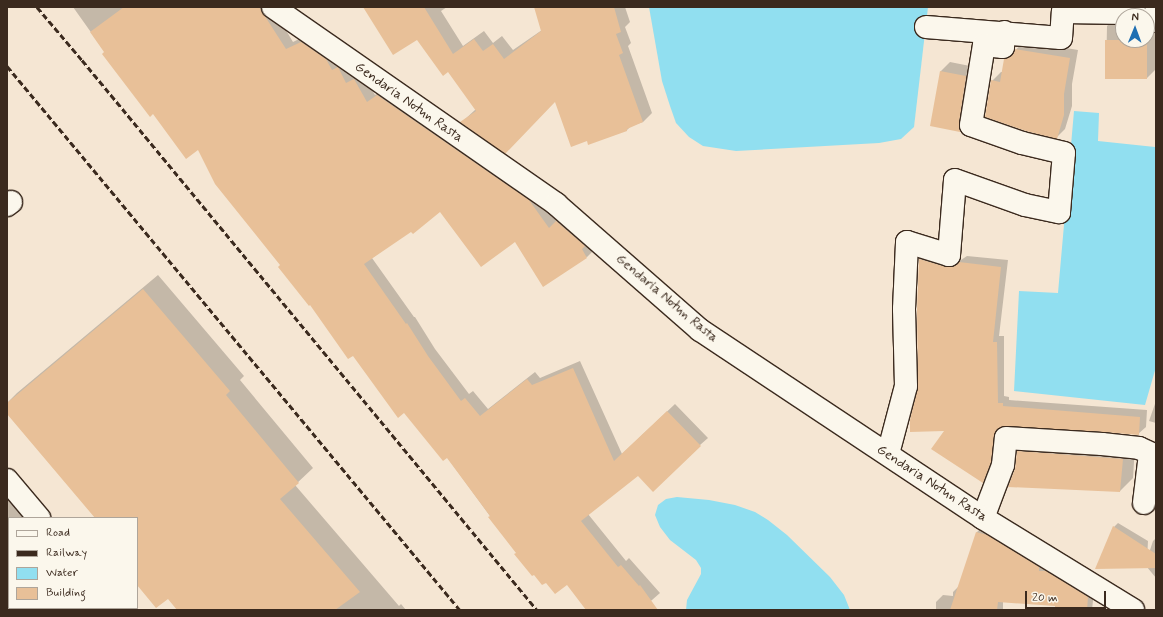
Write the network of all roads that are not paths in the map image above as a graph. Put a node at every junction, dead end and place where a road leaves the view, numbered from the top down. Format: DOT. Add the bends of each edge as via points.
graph roads {
  1 [pos="273,7"];
  2 [pos="1115,13"];
  3 [pos="926,27"];
  4 [pos="1004,32"];
  5 [pos="888,454"];
  6 [pos="1153,455"];
  7 [pos="7,480"];
  8 [pos="1144,503"];
  9 [pos="38,517"];
  10 [pos="983,518"];
  11 [pos="1133,610"];
  1 -- 5 [label="street, Gendaria Notun Rasta" via="556,204 700,330"];
  2 -- 4 [label="street" via="1063,12 1061,38"];
  3 -- 4 [label="street"];
  4 -- 5 [label="street" via="1003,47 984,45 971,125 1022,143 1064,153 1059,212 1025,205 955,180 949,255 907,242 904,309 906,386"];
  5 -- 10 [label="street, Gendaria Notun Rasta"];
  6 -- 8 [label="street"];
  6 -- 10 [label="street" via="1139,448 1006,438 1003,465"];
  7 -- 9 [label="street"];
  10 -- 11 [label="street, Gendaria Notun Rasta"];
}
